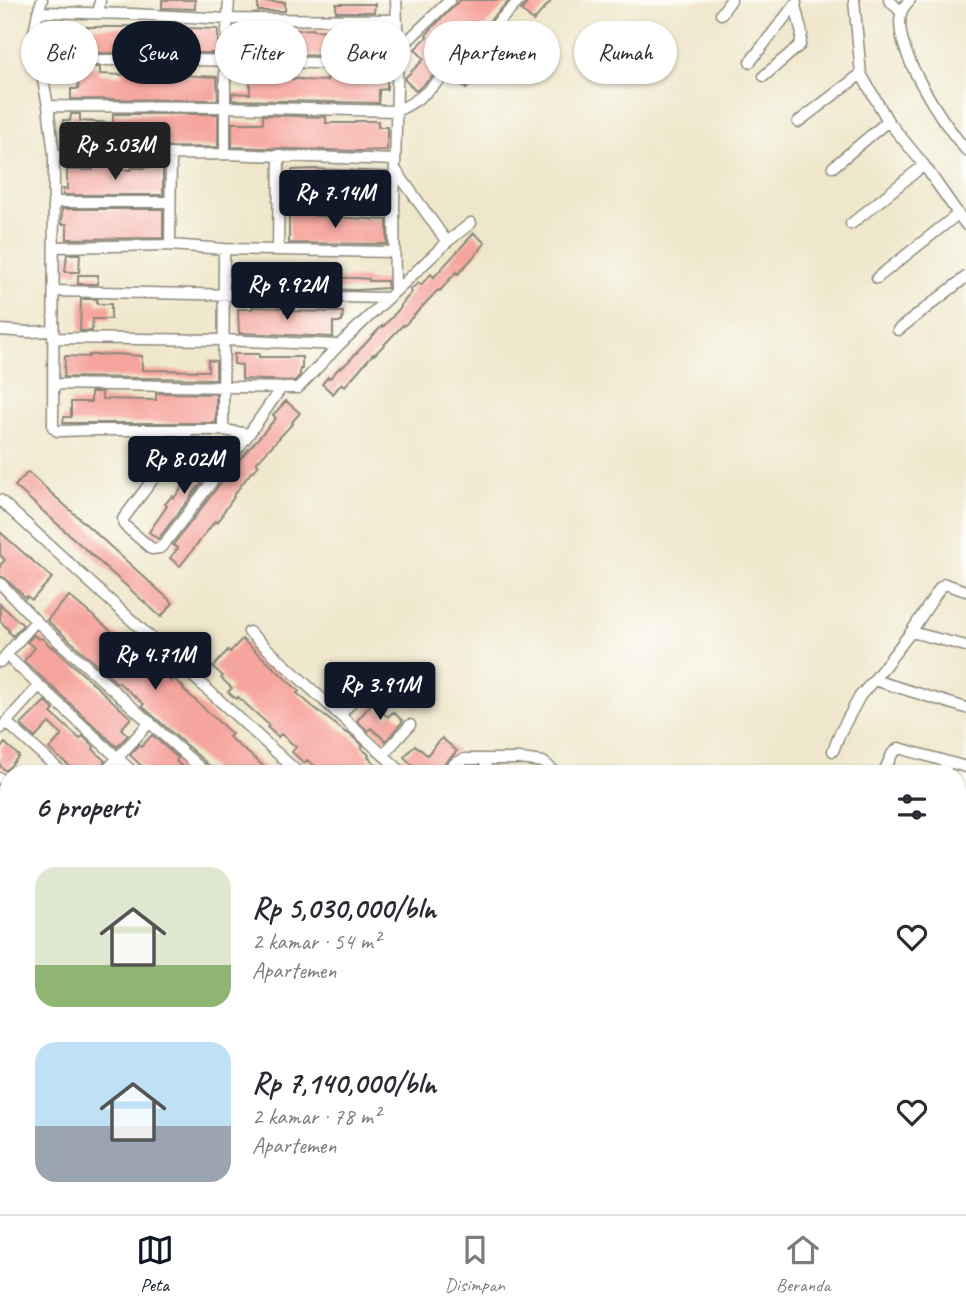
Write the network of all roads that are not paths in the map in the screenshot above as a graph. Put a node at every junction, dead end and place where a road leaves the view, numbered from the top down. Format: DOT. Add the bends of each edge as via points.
graph roads {
  1 [pos="42,0"];
  2 [pos="100,0"];
  3 [pos="229,0"];
  4 [pos="396,0"];
  5 [pos="450,0"];
  6 [pos="520,0"];
  7 [pos="732,0"];
  8 [pos="854,0"];
  9 [pos="889,0"];
  10 [pos="910,0"];
  11 [pos="797,2"];
  12 [pos="38,12"];
  13 [pos="99,12"];
  14 [pos="901,12"];
  15 [pos="721,14"];
  16 [pos="228,19"];
  17 [pos="396,20"];
  18 [pos="36,21"];
  19 [pos="410,38"];
  20 [pos="98,60"];
  21 [pos="215,61"];
  22 [pos="750,62"];
  23 [pos="861,74"];
  24 [pos="764,76"];
  25 [pos="44,84"];
  26 [pos="225,84"];
  27 [pos="397,84"];
  28 [pos="48,106"];
  29 [pos="225,107"];
  30 [pos="396,111"];
  31 [pos="888,121"];
  32 [pos="798,122"];
  33 [pos="966,150"];
  34 [pos="171,154"];
  35 [pos="225,154"];
  36 [pos="54,155"];
  37 [pos="279,155"];
  38 [pos="395,164"];
  39 [pos="924,165"];
  40 [pos="833,167"];
  41 [pos="278,201"];
  42 [pos="53,202"];
  43 [pos="170,202"];
  44 [pos="394,205"];
  45 [pos="958,214"];
  46 [pos="471,223"];
  47 [pos="851,224"];
  48 [pos="966,225"];
  49 [pos="447,242"];
  50 [pos="170,245"];
  51 [pos="54,247"];
  52 [pos="224,249"];
  53 [pos="278,249"];
  54 [pos="394,252"];
  55 [pos="966,277"];
  56 [pos="877,278"];
  57 [pos="54,291"];
  58 [pos="223,294"];
  59 [pos="391,295"];
  60 [pos="0,330"];
  61 [pos="898,330"];
  62 [pos="53,334"];
  63 [pos="223,340"];
  64 [pos="339,345"];
  65 [pos="53,384"];
  66 [pos="223,386"];
  67 [pos="281,388"];
  68 [pos="190,430"];
  69 [pos="223,430"];
  70 [pos="249,434"];
  71 [pos="0,500"];
  72 [pos="0,583"];
  73 [pos="966,591"];
  74 [pos="36,621"];
  75 [pos="249,632"];
  76 [pos="911,632"];
  77 [pos="966,646"];
  78 [pos="2,659"];
  79 [pos="874,680"];
  80 [pos="39,686"];
  81 [pos="363,690"];
  82 [pos="966,708"];
  83 [pos="340,715"];
  84 [pos="150,722"];
  85 [pos="3,725"];
  86 [pos="410,725"];
  87 [pos="834,751"];
  88 [pos="383,755"];
  89 [pos="117,758"];
  90 [pos="486,760"];
  91 [pos="948,762"];
  92 [pos="53,765"];
  93 [pos="111,765"];
  94 [pos="125,765"];
  95 [pos="197,765"];
  96 [pos="290,765"];
  97 [pos="394,765"];
  98 [pos="453,765"];
  99 [pos="486,765"];
  100 [pos="534,765"];
  101 [pos="887,765"];
  102 [pos="947,765"];
  103 [pos="959,765"];
  1 -- 12 [label="street"];
  2 -- 13 [label="street"];
  3 -- 16 [label="street"];
  4 -- 17 [label="street"];
  5 -- 19 [label="street"];
  6 -- 30 [label="street" via="424,94"];
  7 -- 15 [label="street"];
  8 -- 23 [label="street"];
  9 -- 14 [label="street"];
  10 -- 14 [label="street"];
  11 -- 22 [label="street"];
  11 -- 24 [label="street" via="800,45"];
  12 -- 13 [label="street"];
  12 -- 18 [label="street"];
  13 -- 16 [label="street"];
  14 -- 33 [label="street" via="905,50 931,101"];
  16 -- 17 [label="street"];
  20 -- 21 [label="street"];
  23 -- 31 [label="street"];
  23 -- 32 [label="street"];
  25 -- 28 [label="street"];
  26 -- 29 [label="street"];
  27 -- 30 [label="street"];
  28 -- 29 [label="street"];
  28 -- 36 [label="street"];
  29 -- 30 [label="street"];
  29 -- 35 [label="street"];
  30 -- 38 [label="street"];
  31 -- 39 [label="street"];
  31 -- 40 [label="street"];
  34 -- 35 [label="street"];
  34 -- 36 [label="street"];
  34 -- 43 [label="street"];
  35 -- 37 [label="street"];
  36 -- 42 [label="street"];
  37 -- 38 [label="street"];
  37 -- 41 [label="street"];
  38 -- 44 [label="street"];
  38 -- 49 [label="street"];
  39 -- 45 [label="street"];
  39 -- 47 [label="street"];
  41 -- 44 [label="street"];
  41 -- 53 [label="street"];
  42 -- 43 [label="street"];
  42 -- 51 [label="street"];
  43 -- 50 [label="street"];
  44 -- 54 [label="street"];
  45 -- 48 [label="street"];
  45 -- 56 [label="street"];
  46 -- 49 [label="street"];
  49 -- 59 [label="street"];
  50 -- 51 [label="street"];
  50 -- 52 [label="street"];
  51 -- 57 [label="street"];
  52 -- 53 [label="street"];
  52 -- 58 [label="street"];
  53 -- 54 [label="street"];
  54 -- 59 [label="street"];
  55 -- 61 [label="street"];
  57 -- 58 [label="street"];
  57 -- 62 [label="street"];
  58 -- 59 [label="street"];
  58 -- 63 [label="street"];
  59 -- 64 [label="street"];
  60 -- 62 [label="street"];
  62 -- 63 [label="street"];
  62 -- 65 [label="street"];
  63 -- 64 [label="street"];
  63 -- 66 [label="street"];
  64 -- 67 [label="street" via="298,388"];
  65 -- 66 [label="street"];
  65 -- 68 [label="street" via="52,424 57,431"];
  66 -- 67 [label="street"];
  66 -- 69 [label="street"];
  67 -- 70 [label="street"];
  68 -- 69 [label="street"];
  68 -- 70 [label="street" via="123,519 152,549 164,544"];
  69 -- 70 [label="street"];
  71 -- 96 [label="street"];
  72 -- 74 [label="street"];
  73 -- 76 [label="street" via="942,586"];
  74 -- 78 [label="street"];
  74 -- 84 [label="street"];
  75 -- 83 [label="street"];
  76 -- 77 [label="street"];
  76 -- 79 [label="street"];
  78 -- 80 [label="street"];
  79 -- 82 [label="street"];
  79 -- 87 [label="street" via="860,696"];
  80 -- 85 [label="street"];
  80 -- 89 [label="street"];
  81 -- 83 [label="street"];
  83 -- 88 [label="street"];
  84 -- 89 [label="street"];
  84 -- 95 [label="street"];
  85 -- 92 [label="street"];
  86 -- 88 [label="street"];
  88 -- 97 [label="street"];
  89 -- 93 [label="street"];
  89 -- 94 [label="street"];
  90 -- 98 [label="street" via="462,760"];
  90 -- 99 [label="street"];
  90 -- 100 [label="street"];
  91 -- 101 [label="street" via="899,748"];
  91 -- 102 [label="street"];
  91 -- 103 [label="street"];
}
